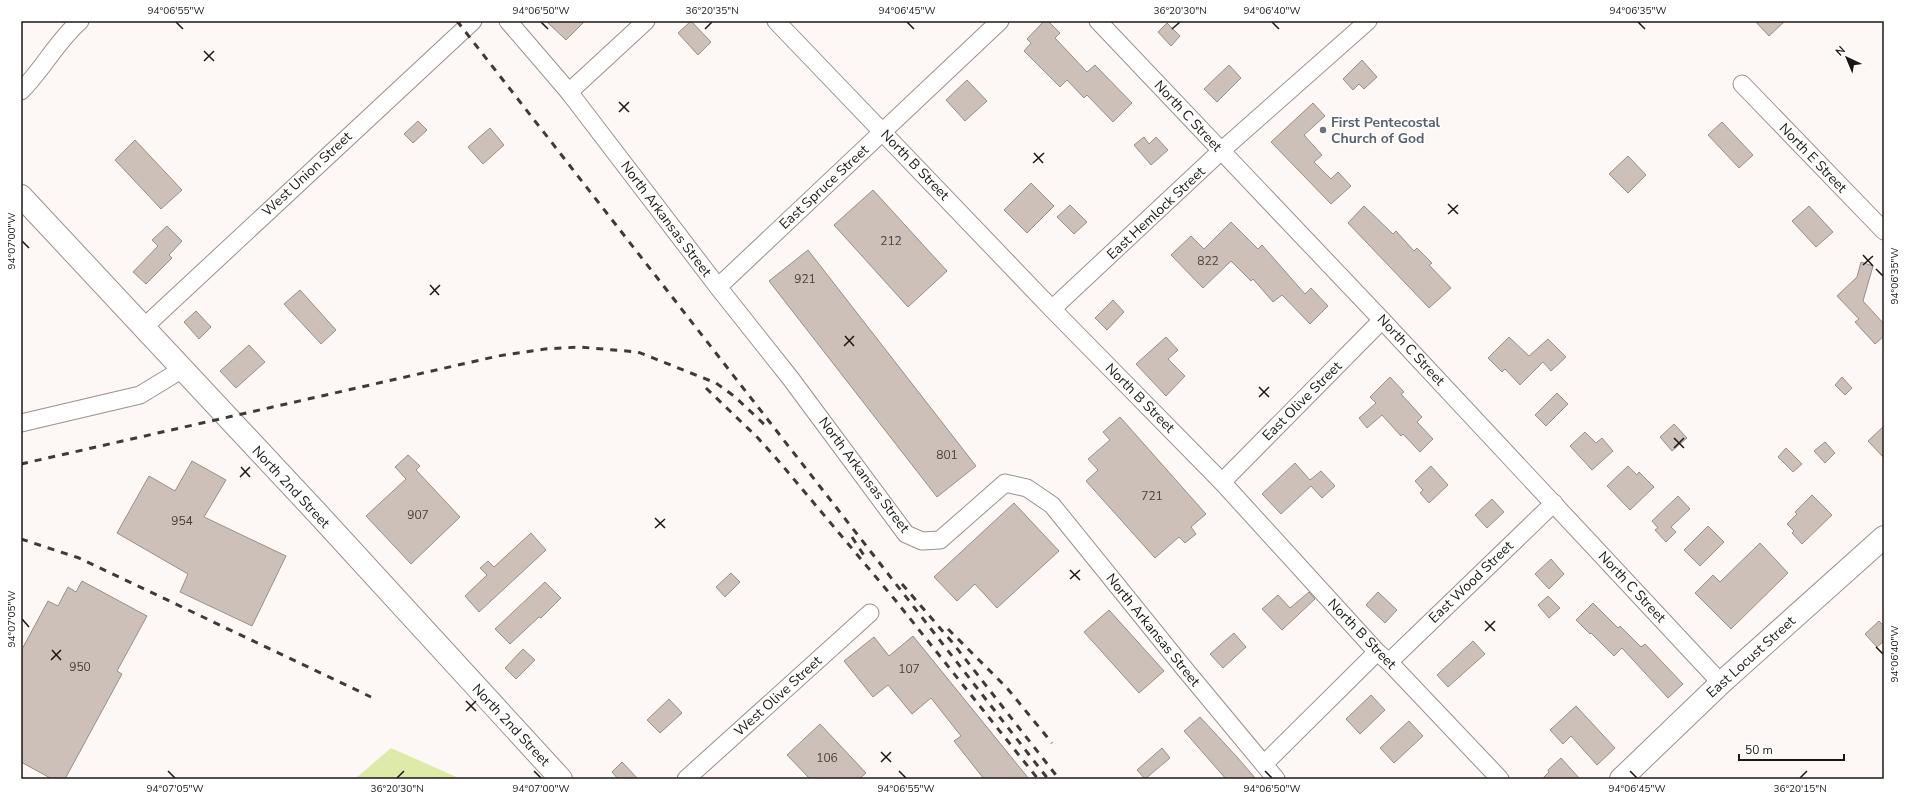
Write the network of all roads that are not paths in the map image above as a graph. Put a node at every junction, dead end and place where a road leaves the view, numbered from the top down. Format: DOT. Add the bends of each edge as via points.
graph roads {
  1 [pos="80,21"];
  2 [pos="473,21"];
  3 [pos="508,21"];
  4 [pos="646,21"];
  5 [pos="776,21"];
  6 [pos="1000,21"];
  7 [pos="1098,21"];
  8 [pos="1368,21"];
  9 [pos="1742,84"];
  10 [pos="21,91"];
  11 [pos="569,92"];
  12 [pos="883,132"];
  13 [pos="1221,151"];
  14 [pos="21,196"];
  15 [pos="1884,231"];
  16 [pos="718,287"];
  17 [pos="1052,309"];
  18 [pos="1382,320"];
  19 [pos="143,328"];
  20 [pos="181,370"];
  21 [pos="21,423"];
  22 [pos="1222,482"];
  23 [pos="1554,503"];
  24 [pos="1884,537"];
  25 [pos="870,613"];
  26 [pos="1383,657"];
  27 [pos="1721,682"];
  28 [pos="1264,764"];
  29 [pos="561,779"];
  30 [pos="686,779"];
  31 [pos="1276,779"];
  32 [pos="1500,779"];
  33 [pos="1621,779"];
  1 -- 10 [label="street"];
  2 -- 19 [label="street, West Union Street"];
  3 -- 11 [label="street, North Arkansas Street"];
  4 -- 11 [label="street"];
  5 -- 12 [label="street, North B Street"];
  6 -- 12 [label="street, East Spruce Street"];
  7 -- 13 [label="street, North C Street"];
  8 -- 13 [label="street, East Hemlock Street"];
  9 -- 15 [label="street, North E Street"];
  11 -- 16 [label="street, North Arkansas Street"];
  12 -- 16 [label="street, East Spruce Street"];
  12 -- 17 [label="street, North B Street"];
  13 -- 17 [label="street, East Hemlock Street"];
  13 -- 18 [label="street, North C Street"];
  14 -- 19 [label="main road, North 2nd Street"];
  16 -- 28 [label="street, North Arkansas Street" via="791,379 906,534 922,541 940,540 1005,483 1027,488 1052,505"];
  17 -- 22 [label="street, North B Street"];
  18 -- 22 [label="street, East Olive Street"];
  18 -- 23 [label="street, North C Street"];
  19 -- 20 [label="main road, North 2nd Street"];
  20 -- 21 [label="street" via="140,395"];
  20 -- 29 [label="main road, North 2nd Street"];
  22 -- 26 [label="street, North B Street"];
  23 -- 26 [label="street, East Wood Street"];
  23 -- 27 [label="street, North C Street"];
  24 -- 27 [label="main road, East Locust Street"];
  25 -- 30 [label="street, West Olive Street"];
  26 -- 28 [label="street, East Wood Street"];
  26 -- 32 [label="street, North B Street"];
  27 -- 33 [label="main road, East Locust Street"];
  28 -- 31 [label="street, North Arkansas Street"];
}
